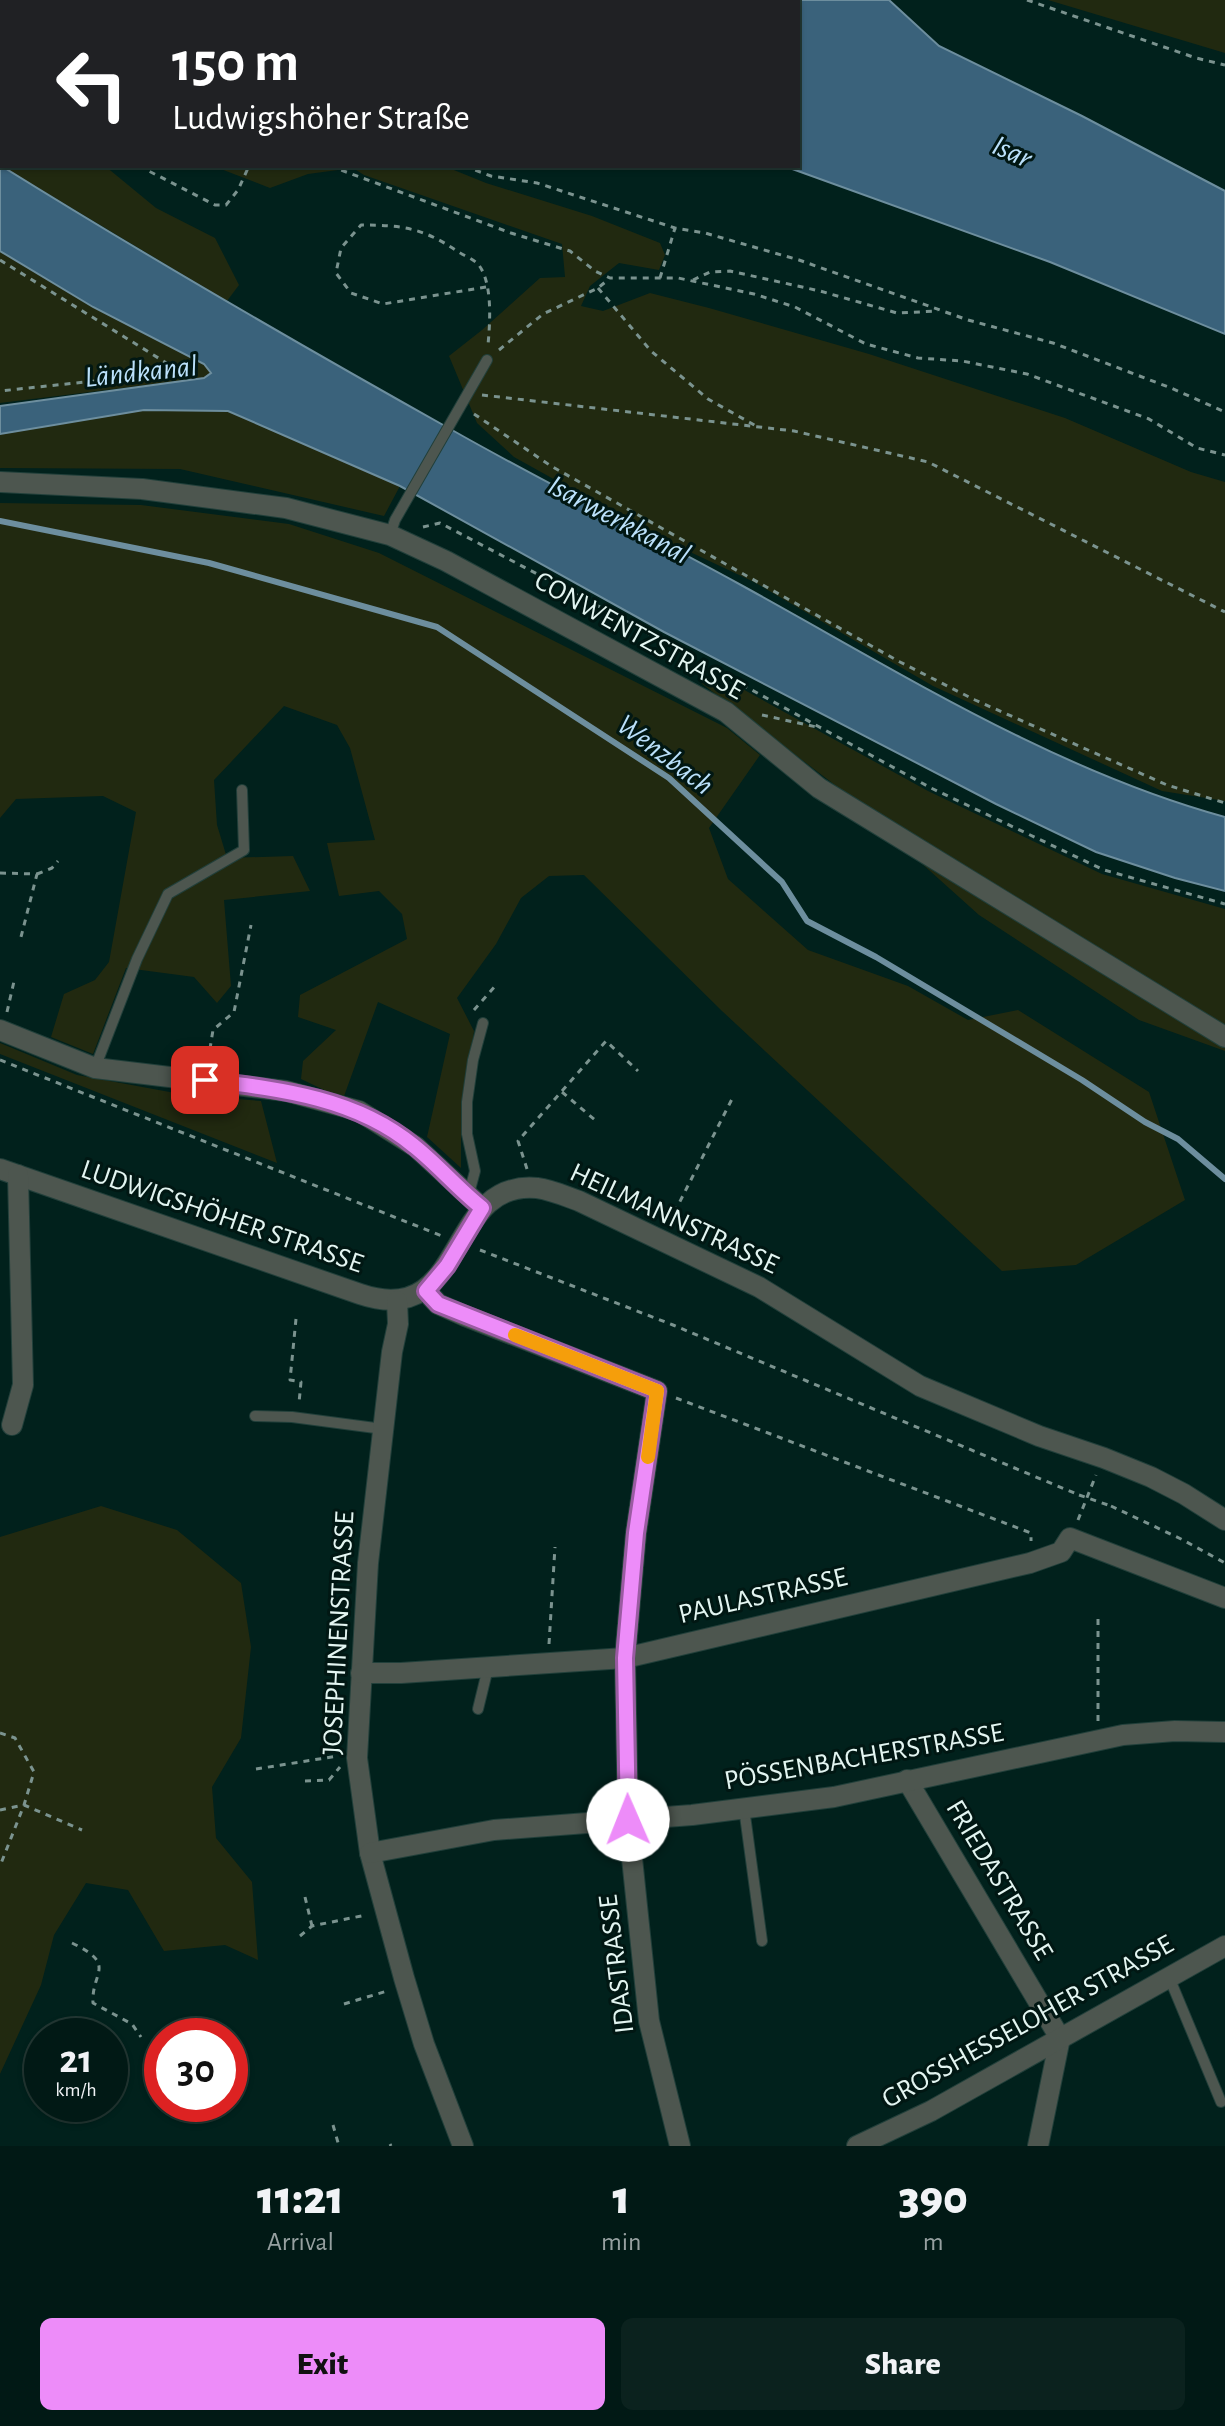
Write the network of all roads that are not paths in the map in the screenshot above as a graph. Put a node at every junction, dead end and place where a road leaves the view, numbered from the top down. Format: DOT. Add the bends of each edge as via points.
graph roads {
  1 [pos="487,360"];
  2 [pos="0,482"];
  3 [pos="390,535"];
  4 [pos="242,790"];
  5 [pos="483,1023"];
  6 [pos="1,1031"];
  7 [pos="1225,1037"];
  8 [pos="95,1068"];
  9 [pos="9,1172"];
  10 [pos="475,1203"];
  11 [pos="426,1291"];
  12 [pos="397,1301"];
  13 [pos="255,1416"];
  14 [pos="12,1425"];
  15 [pos="383,1429"];
  16 [pos="1225,1520"];
  17 [pos="1225,1598"];
  18 [pos="625,1658"];
  19 [pos="488,1668"];
  20 [pos="361,1673"];
  21 [pos="478,1709"];
  22 [pos="1225,1732"];
  23 [pos="907,1780"];
  24 [pos="744,1808"];
  25 [pos="628,1820"];
  26 [pos="370,1853"];
  27 [pos="762,1941"];
  28 [pos="1225,1946"];
  29 [pos="1169,1977"];
  30 [pos="1060,2038"];
  31 [pos="1221,2102"];
  32 [pos="463,2146"];
  33 [pos="680,2146"];
  34 [pos="857,2146"];
  35 [pos="1038,2146"];
  1 -- 3 [label="lane"];
  2 -- 3 [label="street, CONWENTZSTRASSE" via="142,489 258,504"];
  3 -- 7 [label="street, CONWENTZSTRASSE" via="726,712 819,788"];
  4 -- 8 [label="lane" via="244,850 168,894"];
  5 -- 10 [label="lane" via="467,1102"];
  6 -- 8 [label="street"];
  8 -- 10 [label="street" via="286,1091 359,1111 416,1147"];
  9 -- 12 [label="street, LUDWIGSHÖHER STRASSE" via="374,1299"];
  9 -- 14 [label="street" via="23,1385"];
  10 -- 11 [label="street" via="447,1266"];
  10 -- 16 [label="street, HEILMANNSTRASSE" via="533,1188 579,1201 759,1287 920,1386 1162,1483"];
  11 -- 12 [label="street"];
  11 -- 18 [label="street, IDASTRASSE" via="438,1304 465,1316 657,1391"];
  12 -- 15 [label="street, JOSEPHINENSTRASSE"];
  13 -- 15 [label="lane"];
  15 -- 20 [label="street, JOSEPHINENSTRASSE"];
  17 -- 18 [label="street, PAULASTRASSE" via="1070,1538 1061,1552 1030,1563"];
  18 -- 19 [label="street, PAULASTRASSE"];
  18 -- 25 [label="street, IDASTRASSE"];
  19 -- 20 [label="street, PAULASTRASSE"];
  19 -- 21 [label="lane"];
  20 -- 26 [label="street, JOSEPHINENSTRASSE" via="357,1757"];
  22 -- 23 [label="street, PÖSSENBACHERSTRASSE" via="1123,1735"];
  23 -- 24 [label="street, PÖSSENBACHERSTRASSE" via="834,1797"];
  23 -- 30 [label="street, FRIEDASTRASSE"];
  24 -- 25 [label="street, PÖSSENBACHERSTRASSE"];
  24 -- 27 [label="lane"];
  25 -- 26 [label="street, PÖSSENBACHERSTRASSE" via="494,1830"];
  25 -- 33 [label="street, IDASTRASSE" via="649,2021"];
  26 -- 32 [label="street, JOSEPHINENSTRASSE" via="424,2044"];
  28 -- 29 [label="street, GROSSHESSELOHER STRASSE"];
  29 -- 30 [label="street, GROSSHESSELOHER STRASSE"];
  29 -- 31 [label="lane"];
  30 -- 34 [label="street, GROSSHESSELOHER STRASSE"];
  30 -- 35 [label="street"];
}
